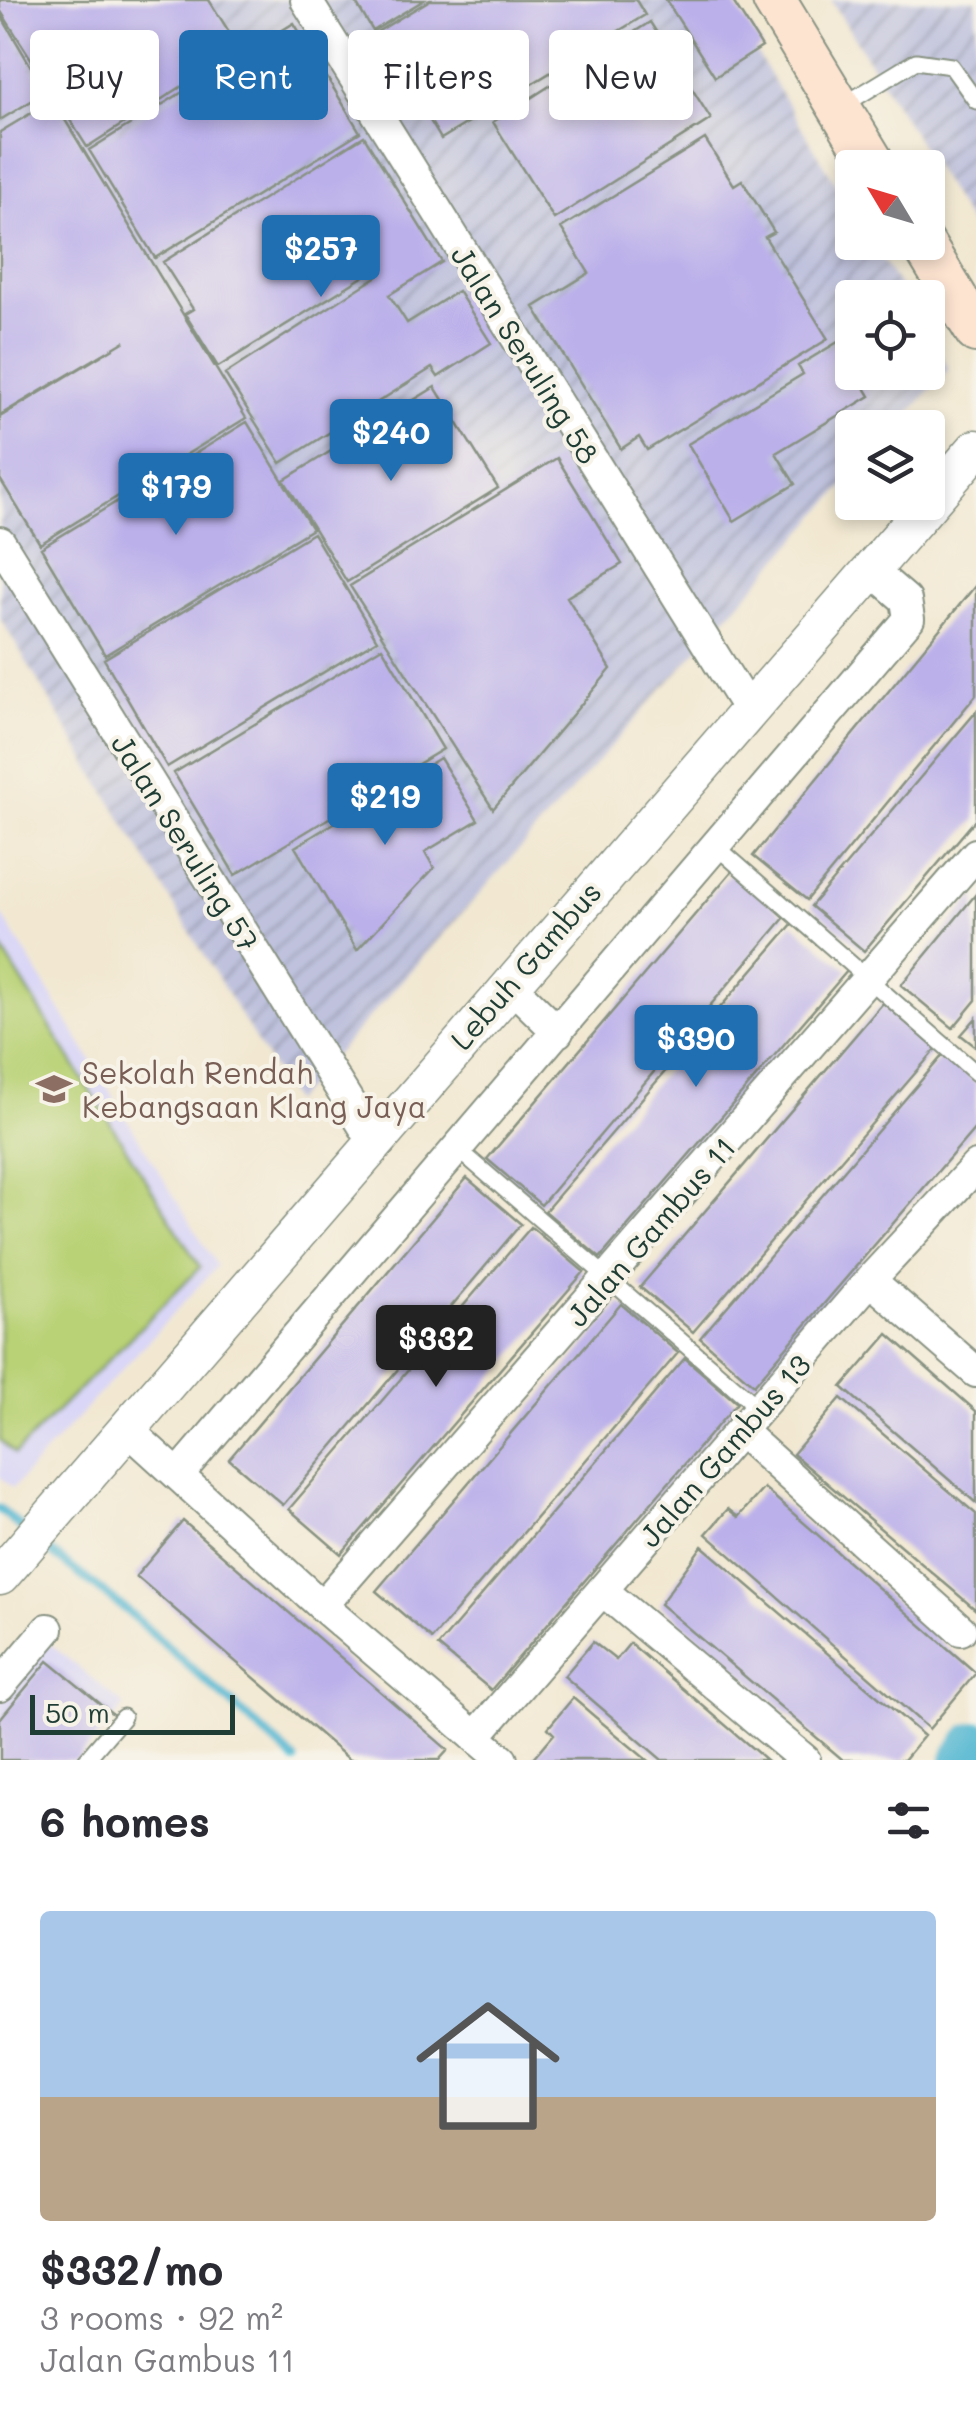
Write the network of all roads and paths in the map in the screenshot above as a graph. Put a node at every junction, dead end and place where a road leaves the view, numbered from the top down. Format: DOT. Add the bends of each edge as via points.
graph roads {
  1 [pos="306,0"];
  2 [pos="774,0"];
  3 [pos="976,102"];
  4 [pos="840,108"];
  5 [pos="865,150"];
  6 [pos="933,260"];
  7 [pos="976,331"];
  8 [pos="976,448"];
  9 [pos="0,542"];
  10 [pos="870,569"];
  11 [pos="747,708"];
  12 [pos="717,847"];
  13 [pos="976,854"];
  14 [pos="869,980"];
  15 [pos="509,984"];
  16 [pos="558,1032"];
  17 [pos="976,1073"];
  18 [pos="373,1141"];
  19 [pos="458,1149"];
  20 [pos="976,1166"];
  21 [pos="608,1278"];
  22 [pos="870,1280"];
  23 [pos="976,1372"];
  24 [pos="750,1420"];
  25 [pos="127,1429"];
  26 [pos="178,1475"];
  27 [pos="10,1565"];
  28 [pos="602,1590"];
  29 [pos="322,1606"];
  30 [pos="48,1629"];
  31 [pos="960,1630"];
  32 [pos="0,1686"];
  33 [pos="123,1717"];
  34 [pos="476,1736"];
  35 [pos="86,1760"];
  36 [pos="502,1760"];
  37 [pos="806,1760"];
  1 -- 11 [label="street, Jalan Seruling 58"];
  2 -- 4 [label="main road"];
  3 -- 4 [label="lane" via="951,66 916,61"];
  4 -- 5 [label="main road"];
  6 -- 7 [label="main road"];
  8 -- 10 [label="street, Lebuh Gambus"];
  9 -- 18 [label="street, Jalan Seruling 57"];
  10 -- 11 [label="street, Lebuh Gambus"];
  10 -- 12 [label="street" via="906,600 909,619"];
  11 -- 15 [label="street, Lebuh Gambus"];
  12 -- 14 [label="lane"];
  12 -- 16 [label="street"];
  13 -- 14 [label="street, Jalan Gambus 11"];
  14 -- 17 [label="lane"];
  14 -- 21 [label="street, Jalan Gambus 11"];
  15 -- 16 [label="street"];
  15 -- 18 [label="street, Lebuh Gambus"];
  16 -- 19 [label="street"];
  18 -- 25 [label="street, Lebuh Gambus"];
  19 -- 21 [label="lane"];
  19 -- 26 [label="street"];
  20 -- 22 [label="street, Jalan Gambus 13"];
  21 -- 24 [label="lane"];
  21 -- 29 [label="street, Jalan Gambus 11"];
  22 -- 23 [label="street"];
  22 -- 24 [label="street, Jalan Gambus 13"];
  24 -- 28 [label="street, Jalan Gambus 13"];
  24 -- 31 [label="street"];
  25 -- 26 [label="street"];
  25 -- 27 [label="street, Lebuh Gambus"];
  26 -- 29 [label="street"];
  28 -- 34 [label="street, Jalan Gambus 13"];
  28 -- 37 [label="street"];
  29 -- 34 [label="street"];
  30 -- 32 [label="street"];
  33 -- 35 [label="lane"];
  34 -- 36 [label="street"];
}
